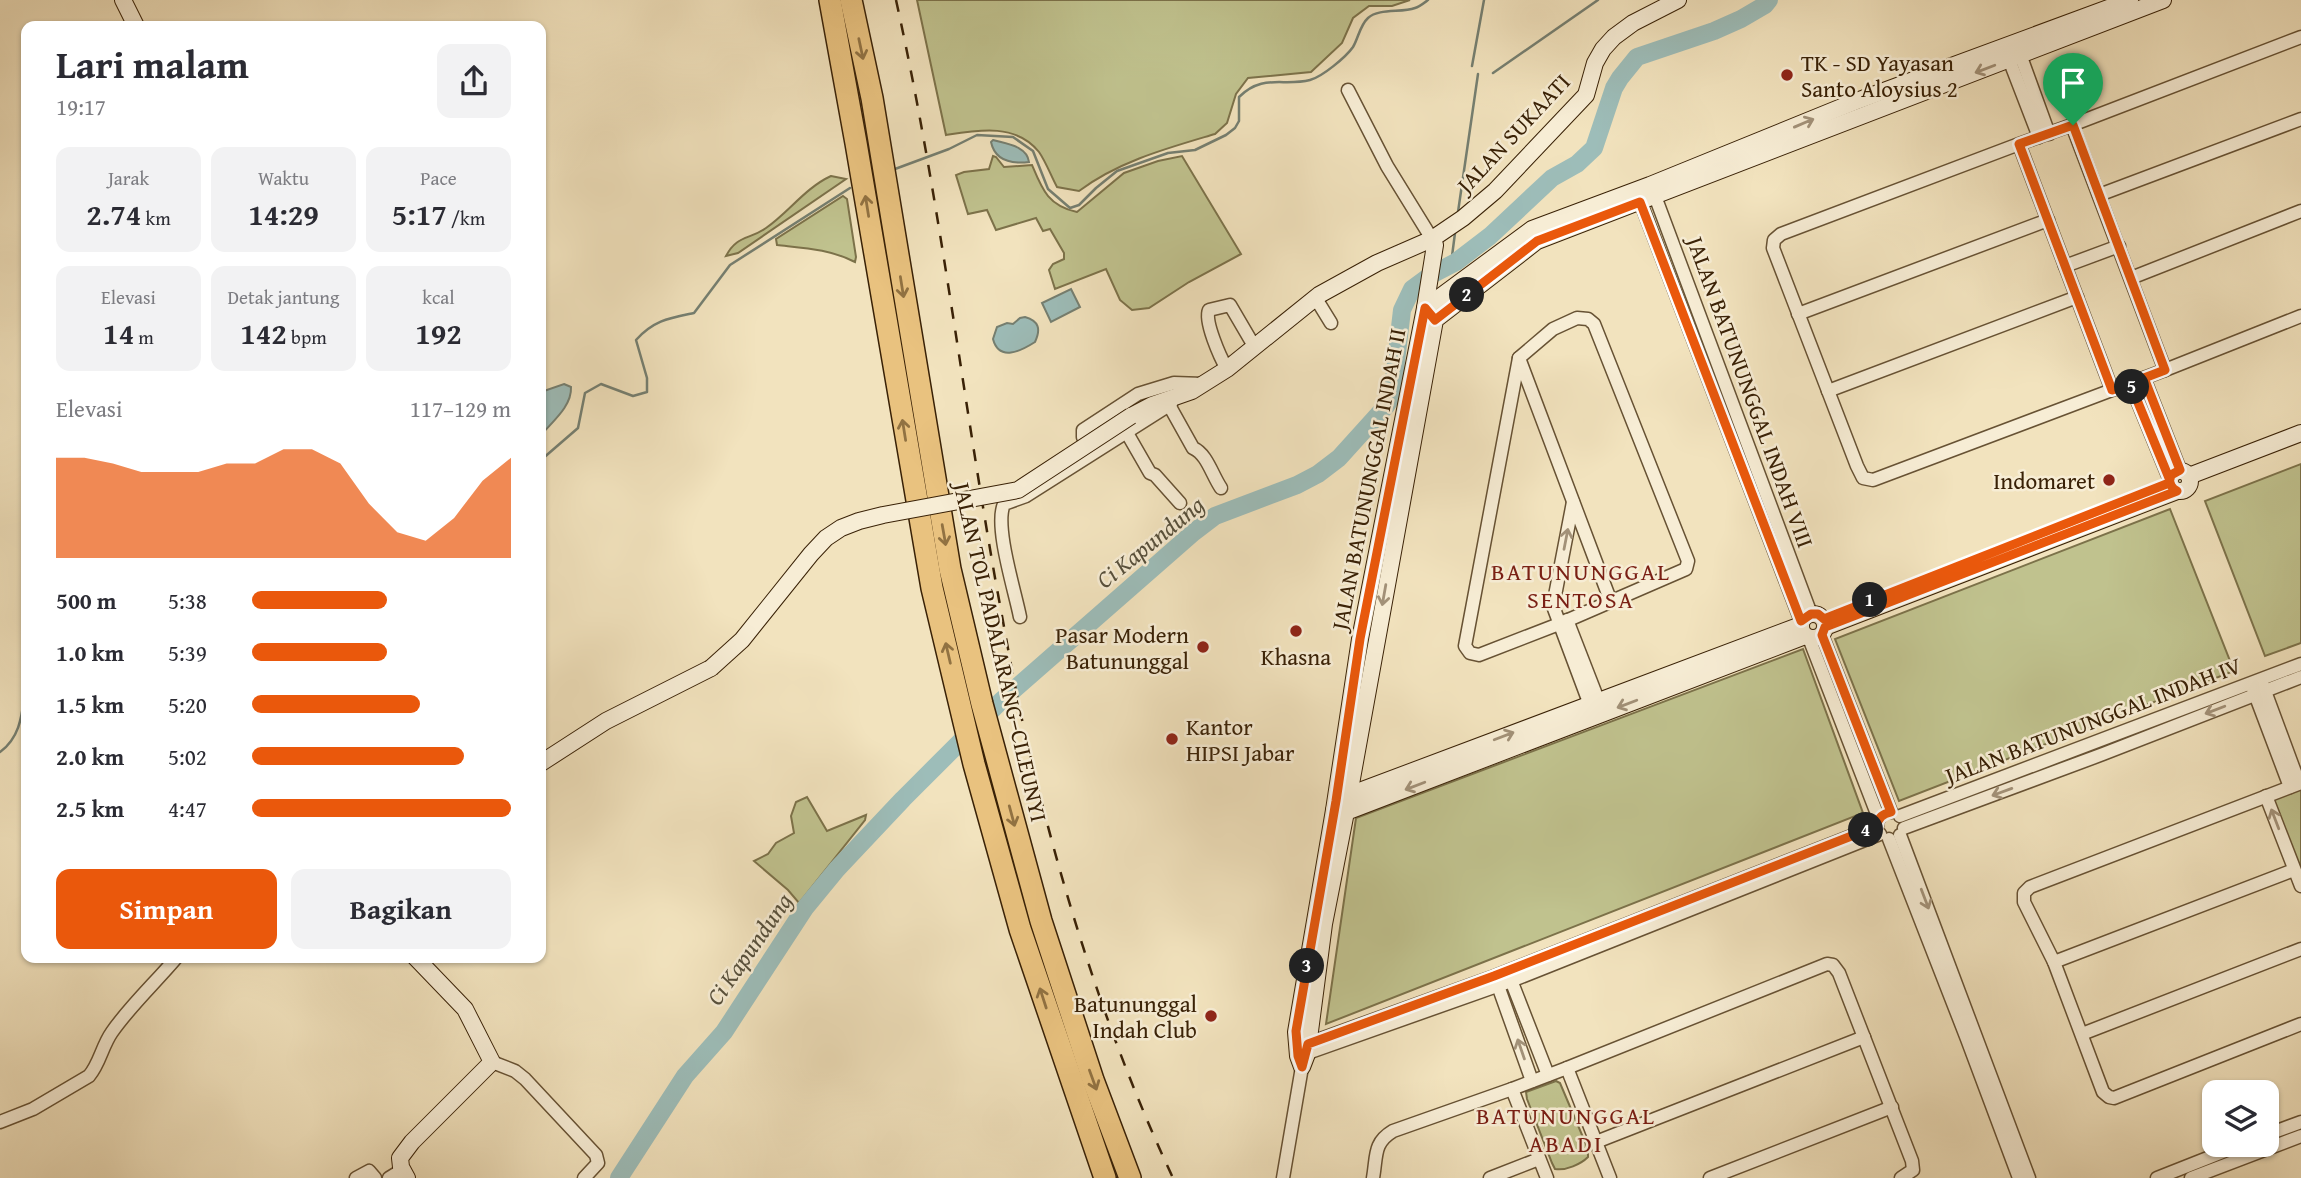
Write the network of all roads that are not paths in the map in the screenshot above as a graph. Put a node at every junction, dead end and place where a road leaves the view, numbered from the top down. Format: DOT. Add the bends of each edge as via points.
graph roads {
  1 [pos="123,0"];
  2 [pos="830,0"];
  3 [pos="851,0"];
  4 [pos="1678,0"];
  5 [pos="2163,0"];
  6 [pos="2129,3"];
  7 [pos="134,21"];
  8 [pos="2301,37"];
  9 [pos="2012,51"];
  10 [pos="1348,90"];
  11 [pos="2301,120"];
  12 [pos="2073,125"];
  13 [pos="2044,136"];
  14 [pos="2019,144"];
  15 [pos="1645,194"];
  16 [pos="2099,195"];
  17 [pos="2301,211"];
  18 [pos="2048,220"];
  19 [pos="1434,242"];
  20 [pos="2119,246"];
  21 [pos="2065,266"];
  22 [pos="2130,278"];
  23 [pos="2077,297"];
  24 [pos="1315,298"];
  25 [pos="1429,307"];
  26 [pos="1798,314"];
  27 [pos="2301,316"];
  28 [pos="1331,323"];
  29 [pos="1254,346"];
  30 [pos="1519,358"];
  31 [pos="1227,369"];
  32 [pos="2165,370"];
  33 [pos="2144,378"];
  34 [pos="2130,383"];
  35 [pos="1197,387"];
  36 [pos="2112,390"];
  37 [pos="1828,391"];
  38 [pos="1170,405"];
  39 [pos="1127,433"];
  40 [pos="2301,433"];
  41 [pos="2301,443"];
  42 [pos="1091,455"];
  43 [pos="2179,480"];
  44 [pos="1221,488"];
  45 [pos="1573,502"];
  46 [pos="1180,503"];
  47 [pos="1611,602"];
  48 [pos="1020,617"];
  49 [pos="1563,622"];
  50 [pos="1812,627"];
  51 [pos="2301,664"];
  52 [pos="2301,677"];
  53 [pos="2258,687"];
  54 [pos="1596,709"];
  55 [pos="2098,741"];
  56 [pos="2103,754"];
  57 [pos="546,760"];
  58 [pos="2297,784"];
  59 [pos="2266,796"];
  60 [pos="1341,804"];
  61 [pos="1890,826"];
  62 [pos="2294,870"];
  63 [pos="2301,886"];
  64 [pos="2301,949"];
  65 [pos="2054,962"];
  66 [pos="172,963"];
  67 [pos="421,963"];
  68 [pos="1503,979"];
  69 [pos="2301,1024"];
  70 [pos="2082,1034"];
  71 [pos="1864,1037"];
  72 [pos="1972,1037"];
  73 [pos="1302,1054"];
  74 [pos="492,1062"];
  75 [pos="1566,1068"];
  76 [pos="1548,1075"];
  77 [pos="1532,1081"];
  78 [pos="1512,1089"];
  79 [pos="1892,1107"];
  80 [pos="0,1122"];
  81 [pos="2301,1122"];
  82 [pos="2279,1130"];
  83 [pos="2301,1136"];
  84 [pos="2279,1141"];
  85 [pos="1596,1142"];
  86 [pos="2221,1157"];
  87 [pos="2231,1157"];
  88 [pos="1539,1159"];
  89 [pos="399,1175"];
  90 [pos="356,1178"];
  91 [pos="375,1178"];
  92 [pos="584,1178"];
  93 [pos="1105,1178"];
  94 [pos="1130,1178"];
  95 [pos="1283,1178"];
  96 [pos="1373,1178"];
  97 [pos="1490,1178"];
  98 [pos="1547,1178"];
  99 [pos="1610,1178"];
  100 [pos="1710,1178"];
  101 [pos="1901,1178"];
  102 [pos="2019,1178"];
  103 [pos="2029,1178"];
  104 [pos="2157,1178"];
  105 [pos="2190,1178"];
  1 -- 7 [label="street"];
  93 -- 2 [label="highway, JALAN TOL PADALARANG–CILEUNYI, one-way" via="1020,929 932,588"];
  3 -- 94 [label="highway, JALAN TOL PADALARANG–CILEUNYI, one-way" via="872,98 950,569 1041,921"];
  4 -- 19 [label="street, JALAN SUKAATI" via="1614,37 1595,63 1586,95 1572,111 1494,191"];
  5 -- 6 [label="street, JALAN BATUNUNGGAL INDAH II"];
  6 -- 9 [label="street, JALAN BATUNUNGGAL INDAH II"];
  8 -- 12 [label="street"];
  9 -- 13 [label="street"];
  9 -- 15 [label="street, JALAN BATUNUNGGAL INDAH II" via="1854,102"];
  10 -- 19 [label="street"];
  11 -- 16 [label="street"];
  12 -- 13 [label="street"];
  12 -- 16 [label="street"];
  13 -- 14 [label="street"];
  14 -- 18 [label="street"];
  14 -- 26 [label="street" via="1781,234 1773,248"];
  15 -- 25 [label="street, JALAN BATUNUNGGAL INDAH II" via="1532,229"];
  15 -- 50 [label="street, JALAN BATUNUNGGAL INDAH VIII"];
  16 -- 20 [label="street"];
  17 -- 22 [label="street"];
  18 -- 21 [label="street"];
  18 -- 26 [label="street"];
  19 -- 24 [label="street, JALAN SUKAATI" via="1377,262"];
  19 -- 25 [label="street"];
  20 -- 21 [label="street"];
  20 -- 22 [label="street"];
  21 -- 23 [label="street"];
  22 -- 32 [label="street"];
  23 -- 36 [label="street"];
  23 -- 37 [label="street"];
  24 -- 28 [label="street"];
  24 -- 29 [label="street, JALAN SUKAATI"];
  25 -- 60 [label="street, JALAN BATUNUNGGAL INDAH II" via="1360,639"];
  26 -- 37 [label="street"];
  27 -- 32 [label="street"];
  29 -- 31 [label="street, JALAN SUKAATI"];
  29 -- 31 [label="street" via="1230,305 1209,310 1217,351"];
  30 -- 45 [label="street"];
  30 -- 47 [label="street" via="1577,317 1594,324 1688,561 1679,573"];
  30 -- 49 [label="street" via="1465,646 1479,655"];
  31 -- 35 [label="street, JALAN SUKAATI"];
  32 -- 33 [label="street"];
  33 -- 34 [label="street"];
  33 -- 43 [label="street"];
  34 -- 36 [label="street"];
  34 -- 43 [label="street"];
  35 -- 38 [label="street"];
  35 -- 42 [label="street" via="1174,383 1138,394 1083,430"];
  35 -- 57 [label="street, JALAN SUKAATI, bridge" via="1131,416 1018,490 883,515 841,528 811,554 742,640 710,667 606,720"];
  36 -- 37 [label="street" via="1873,480 1863,478"];
  38 -- 39 [label="street"];
  38 -- 44 [label="street"];
  39 -- 42 [label="street"];
  39 -- 46 [label="street" via="1150,473"];
  40 -- 43 [label="street"];
  41 -- 43 [label="street"];
  42 -- 48 [label="street" via="1026,496 1004,504 1002,533"];
  43 -- 50 [label="street"];
  45 -- 47 [label="street"];
  49 -- 45 [label="street, one-way" via="1553,606"];
  47 -- 49 [label="street"];
  49 -- 54 [label="street"];
  50 -- 54 [label="street"];
  50 -- 61 [label="street, JALAN BATUNUNGGAL INDAH VIII"];
  51 -- 53 [label="street, JALAN BATUNUNGGAL INDAH IV"];
  52 -- 53 [label="street, JALAN BATUNUNGGAL INDAH IV"];
  53 -- 55 [label="street, JALAN BATUNUNGGAL INDAH IV"];
  53 -- 56 [label="street, JALAN BATUNUNGGAL INDAH IV, one-way"];
  53 -- 58 [label="street"];
  54 -- 60 [label="street"];
  55 -- 56 [label="street"];
  55 -- 61 [label="street, JALAN BATUNUNGGAL INDAH IV"];
  56 -- 61 [label="street, JALAN BATUNUNGGAL INDAH IV, one-way"];
  58 -- 59 [label="street"];
  62 -- 59 [label="street, one-way"];
  59 -- 65 [label="street" via="2030,887 2024,902"];
  60 -- 73 [label="street, JALAN BATUNUNGGAL INDAH II"];
  61 -- 68 [label="street, JALAN BATUNUNGGAL INDAH IV"];
  61 -- 72 [label="street, JALAN BATUNUNGGAL INDAH VIII"];
  62 -- 63 [label="street"];
  62 -- 65 [label="street"];
  64 -- 70 [label="street"];
  65 -- 70 [label="street"];
  66 -- 80 [label="street" via="111,1033 89,1076 33,1110"];
  67 -- 74 [label="street" via="465,1009"];
  68 -- 73 [label="street, JALAN BATUNUNGGAL INDAH IV"];
  68 -- 76 [label="street"];
  77 -- 68 [label="street, one-way"];
  69 -- 70 [label="street" via="2115,1098 2103,1092"];
  71 -- 75 [label="street" via="1839,973 1826,964"];
  71 -- 79 [label="street"];
  71 -- 85 [label="street"];
  72 -- 102 [label="street, JALAN BATUNUNGGAL INDAH VIII"];
  72 -- 103 [label="street, JALAN BATUNUNGGAL INDAH VIII"];
  73 -- 95 [label="street"];
  74 -- 89 [label="street" via="412,1142 400,1158"];
  74 -- 92 [label="street" via="525,1079 596,1155 598,1163"];
  75 -- 76 [label="street"];
  75 -- 85 [label="street"];
  76 -- 77 [label="street"];
  77 -- 78 [label="street"];
  78 -- 88 [label="street"];
  78 -- 96 [label="street" via="1385,1136 1379,1141"];
  79 -- 100 [label="street"];
  79 -- 101 [label="street" via="1913,1170"];
  81 -- 82 [label="street"];
  83 -- 84 [label="street"];
  85 -- 99 [label="street"];
  86 -- 104 [label="street"];
  87 -- 105 [label="street"];
  88 -- 97 [label="street"];
  88 -- 98 [label="street"];
  90 -- 91 [label="street" via="367,1171"];
}
